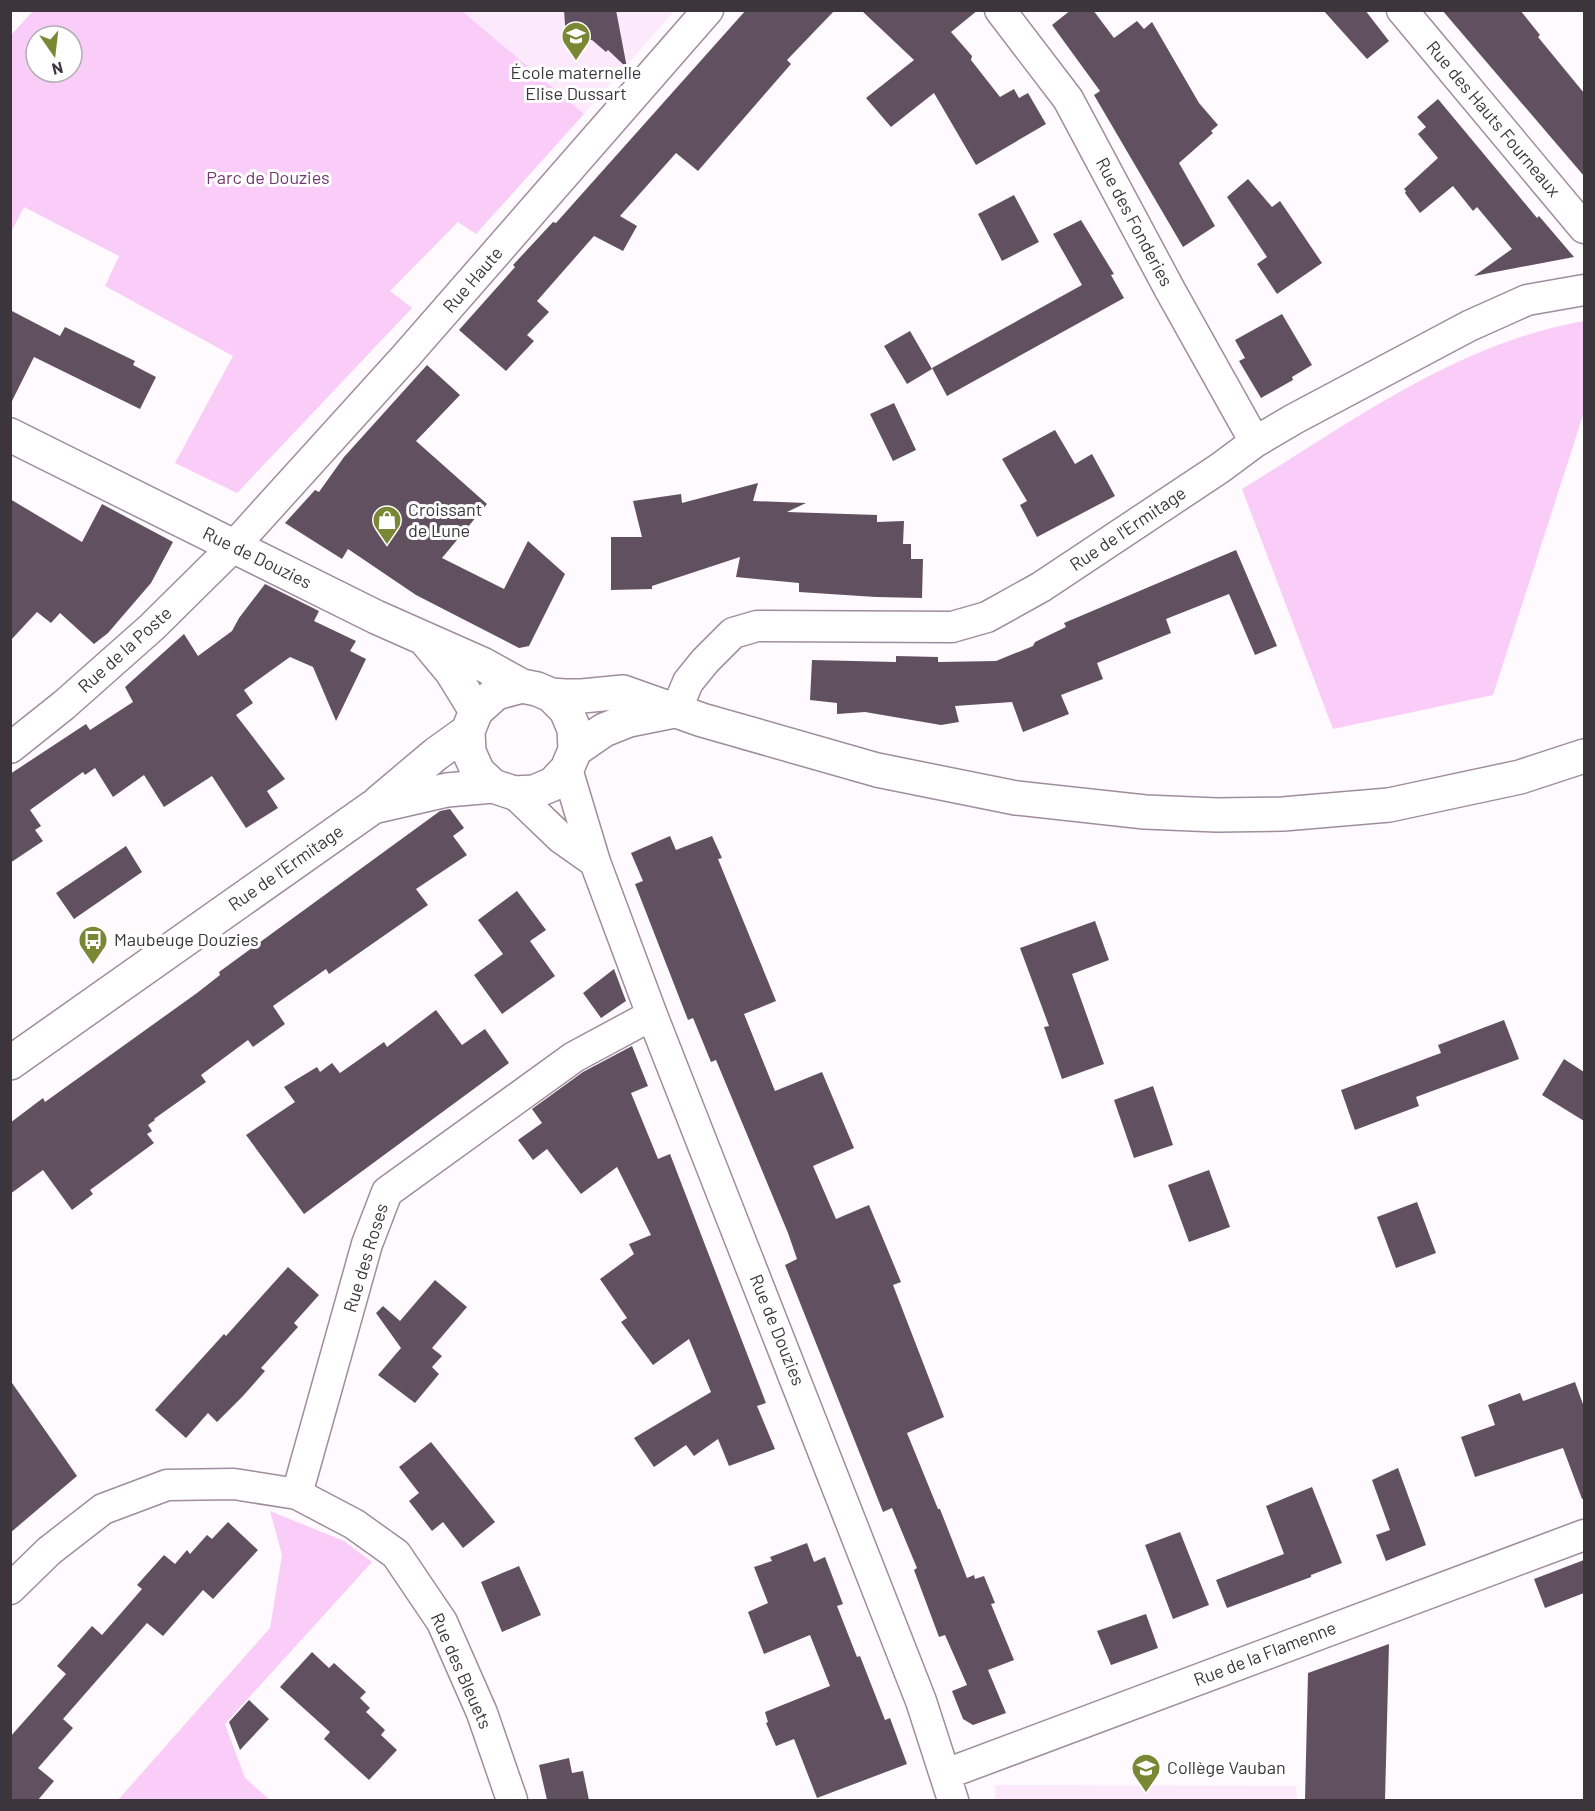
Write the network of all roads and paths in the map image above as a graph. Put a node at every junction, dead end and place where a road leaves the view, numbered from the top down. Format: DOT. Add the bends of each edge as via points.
graph roads {
  1 [pos="708,10"];
  2 [pos="1000,10"];
  3 [pos="1402,10"];
  4 [pos="1584,228"];
  5 [pos="1584,290"];
  6 [pos="10,435"];
  7 [pos="1255,442"];
  8 [pos="234,546"];
  9 [pos="424,638"];
  10 [pos="536,690"];
  11 [pos="676,711"];
  12 [pos="472,721"];
  13 [pos="10,748"];
  14 [pos="1584,756"];
  15 [pos="571,760"];
  16 [pos="504,790"];
  17 [pos="373,807"];
  18 [pos="595,862"];
  19 [pos="652,1015"];
  20 [pos="10,1063"];
  21 [pos="297,1494"];
  22 [pos="1584,1535"];
  23 [pos="10,1589"];
  24 [pos="949,1787"];
  25 [pos="512,1800"];
  1 -- 8 [label="street, Rue Haute"];
  2 -- 7 [label="street, Rue des Fonderies" via="1068,99"];
  3 -- 4 [label="street, Rue des Hauts Fourneaux"];
  5 -- 7 [label="street, Rue de l'Ermitage" via="1527,300 1469,326"];
  6 -- 8 [label="main road, Rue de Douzies"];
  7 -- 11 [label="street, Rue de l'Ermitage" via="1041,587 987,617 952,627 758,626 733,633 688,682"];
  8 -- 9 [label="main road, Rue de Douzies"];
  8 -- 13 [label="street, Rue de la Poste" via="152,627"];
  9 -- 10 [label="main road"];
  9 -- 12 [label="main road, Rue de Douzies" via="452,672"];
  10 -- 11 [label="main road" via="582,696 623,692"];
  10 -- 12 [label="main road" via="496,693"];
  10 -- 15 [label="main road" via="566,710 574,729"];
  11 -- 14 [label="main road" via="877,770 1016,798 1145,813 1283,814 1389,805 1520,777"];
  11 -- 15 [label="main road" via="629,720 604,730"];
  12 -- 16 [label="main road" via="469,752 478,772"];
  12 -- 17 [label="main road"];
  15 -- 16 [label="main road" via="553,784 534,792"];
  15 -- 18 [label="street, Rue de Douzies"];
  16 -- 17 [label="main road, Rue de l'Ermitage" via="447,789"];
  16 -- 18 [label="street"];
  17 -- 20 [label="main road, Rue de l'Ermitage"];
  18 -- 19 [label="street, Rue de Douzies"];
  19 -- 21 [label="street, Rue des Roses" via="574,1057 387,1192 367,1244"];
  19 -- 24 [label="street, Rue de Douzies" via="921,1701"];
  21 -- 23 [label="street, Rue des Bleuets" via="234,1485 167,1485 103,1509 49,1551"];
  21 -- 25 [label="street, Rue des Bleuets" via="354,1524 396,1554 442,1622 482,1713"];
  22 -- 24 [label="street, Rue de la Flamenne"];
}
